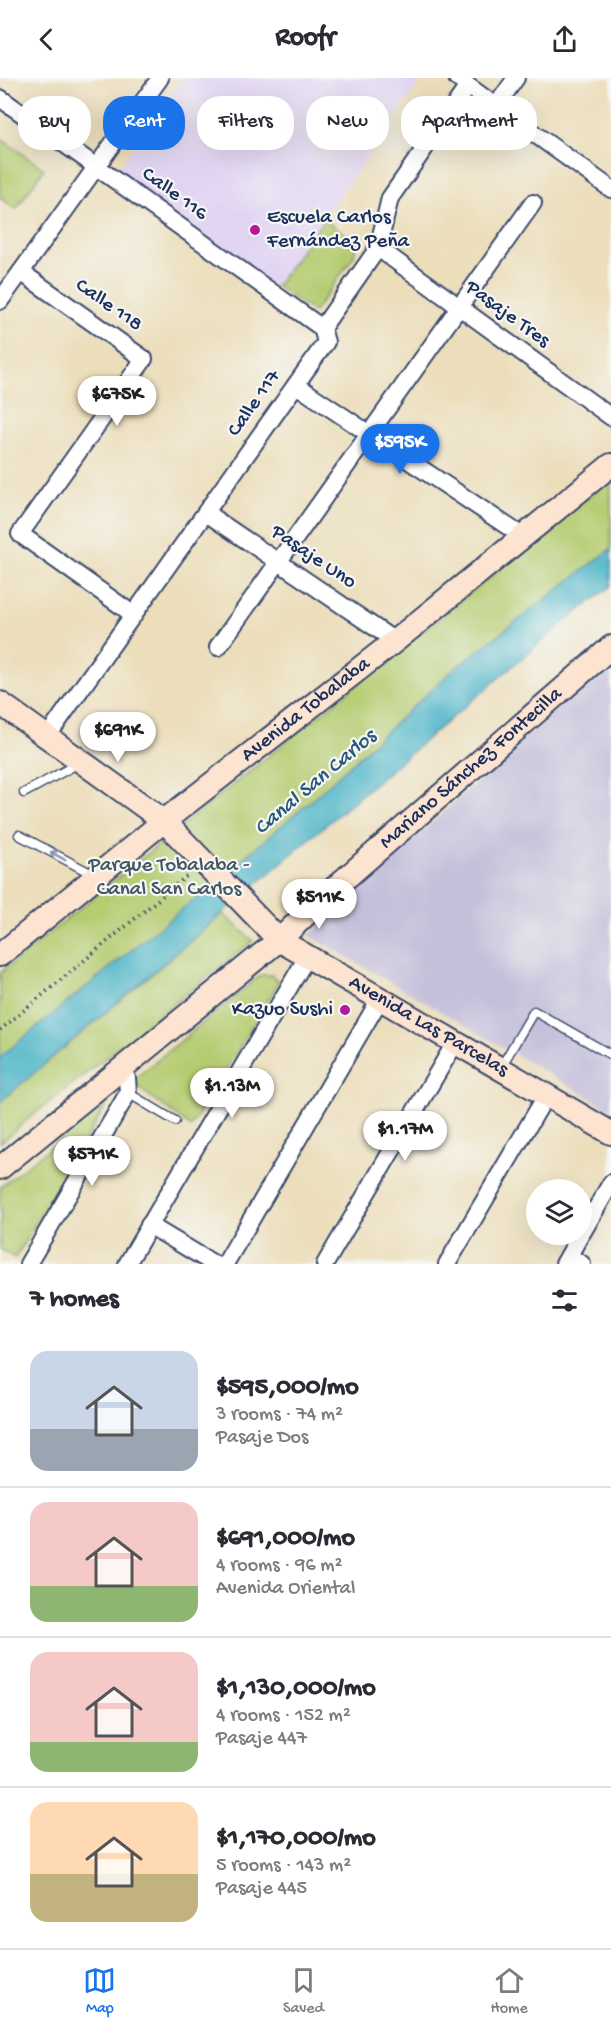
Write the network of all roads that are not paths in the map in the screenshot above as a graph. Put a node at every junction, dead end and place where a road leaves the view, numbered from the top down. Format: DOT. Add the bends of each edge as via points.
graph roads {
  1 [pos="160,78"];
  2 [pos="516,78"];
  3 [pos="462,82"];
  4 [pos="482,96"];
  5 [pos="503,96"];
  6 [pos="0,98"];
  7 [pos="537,136"];
  8 [pos="96,167"];
  9 [pos="611,189"];
  10 [pos="533,203"];
  11 [pos="378,248"];
  12 [pos="21,272"];
  13 [pos="0,301"];
  14 [pos="459,308"];
  15 [pos="322,328"];
  16 [pos="296,385"];
  17 [pos="611,417"];
  18 [pos="369,433"];
  19 [pos="611,465"];
  20 [pos="206,513"];
  21 [pos="522,537"];
  22 [pos="278,562"];
  23 [pos="134,615"];
  24 [pos="395,642"];
  25 [pos="218,647"];
  26 [pos="611,647"];
  27 [pos="0,703"];
  28 [pos="47,737"];
  29 [pos="81,761"];
  30 [pos="24,793"];
  31 [pos="164,821"];
  32 [pos="19,834"];
  33 [pos="97,877"];
  34 [pos="279,940"];
  35 [pos="0,955"];
  36 [pos="307,957"];
  37 [pos="380,999"];
  38 [pos="455,1043"];
  39 [pos="611,1055"];
  40 [pos="500,1069"];
  41 [pos="120,1070"];
  42 [pos="128,1093"];
  43 [pos="546,1096"];
  44 [pos="175,1121"];
  45 [pos="611,1133"];
  46 [pos="0,1168"];
  47 [pos="611,1183"];
  48 [pos="592,1216"];
  49 [pos="149,1226"];
  50 [pos="578,1245"];
  51 [pos="572,1261"];
  52 [pos="28,1264"];
  53 [pos="127,1264"];
  54 [pos="214,1264"];
  55 [pos="225,1264"];
  56 [pos="325,1264"];
  57 [pos="447,1264"];
  1 -- 8 [label="street"];
  2 -- 5 [label="street"];
  3 -- 4 [label="street"];
  3 -- 11 [label="street, Calle 117" via="390,198"];
  6 -- 8 [label="street, Calle 116"];
  7 -- 9 [label="street"];
  8 -- 12 [label="street"];
  8 -- 15 [label="street, Calle 116"];
  10 -- 14 [label="street"];
  11 -- 14 [label="street, Pasaje Tres"];
  11 -- 15 [label="street, Calle 117"];
  12 -- 13 [label="street"];
  12 -- 23 [label="street, Calle 118" via="144,359 20,534"];
  14 -- 17 [label="street, Pasaje Tres"];
  14 -- 18 [label="street"];
  15 -- 16 [label="street, Calle 117" via="326,342"];
  16 -- 18 [label="street"];
  16 -- 20 [label="street, Calle 117"];
  18 -- 21 [label="street"];
  18 -- 22 [label="street"];
  19 -- 21 [label="main road, Avenida Tobalaba"];
  20 -- 22 [label="street, Pasaje Uno"];
  20 -- 23 [label="street, Calle 117"];
  21 -- 24 [label="main road, Avenida Tobalaba"];
  22 -- 24 [label="street, Pasaje Uno"];
  22 -- 25 [label="street"];
  23 -- 28 [label="street, Calle 117"];
  24 -- 31 [label="main road, Avenida Tobalaba"];
  26 -- 34 [label="main road, Mariano Sánchez Fontecilla"];
  27 -- 28 [label="main road, Avenida Las Parcelas"];
  28 -- 29 [label="main road, Avenida Las Parcelas"];
  29 -- 30 [label="lane"];
  29 -- 31 [label="main road, Avenida Las Parcelas"];
  31 -- 33 [label="main road, Avenida Tobalaba"];
  31 -- 34 [label="main road, Avenida Las Parcelas"];
  33 -- 32 [label="lane, one-way"];
  33 -- 35 [label="main road, Avenida Tobalaba"];
  34 -- 36 [label="main road, Avenida Las Parcelas"];
  34 -- 41 [label="main road, Mariano Sánchez Fontecilla"];
  36 -- 37 [label="main road, Avenida Las Parcelas"];
  36 -- 49 [label="street"];
  37 -- 38 [label="main road, Avenida Las Parcelas"];
  37 -- 55 [label="street"];
  38 -- 40 [label="main road, Avenida Las Parcelas"];
  38 -- 56 [label="street"];
  39 -- 40 [label="lane" via="534,1011"];
  40 -- 43 [label="main road, Avenida Las Parcelas"];
  41 -- 42 [label="street" via="127,1078"];
  41 -- 46 [label="main road, Mariano Sánchez Fontecilla"];
  42 -- 44 [label="lane"];
  42 -- 52 [label="street"];
  43 -- 45 [label="main road, Avenida Las Parcelas"];
  43 -- 57 [label="street"];
  47 -- 48 [label="street"];
  49 -- 53 [label="street"];
  49 -- 54 [label="street"];
  50 -- 51 [label="street"];
}
